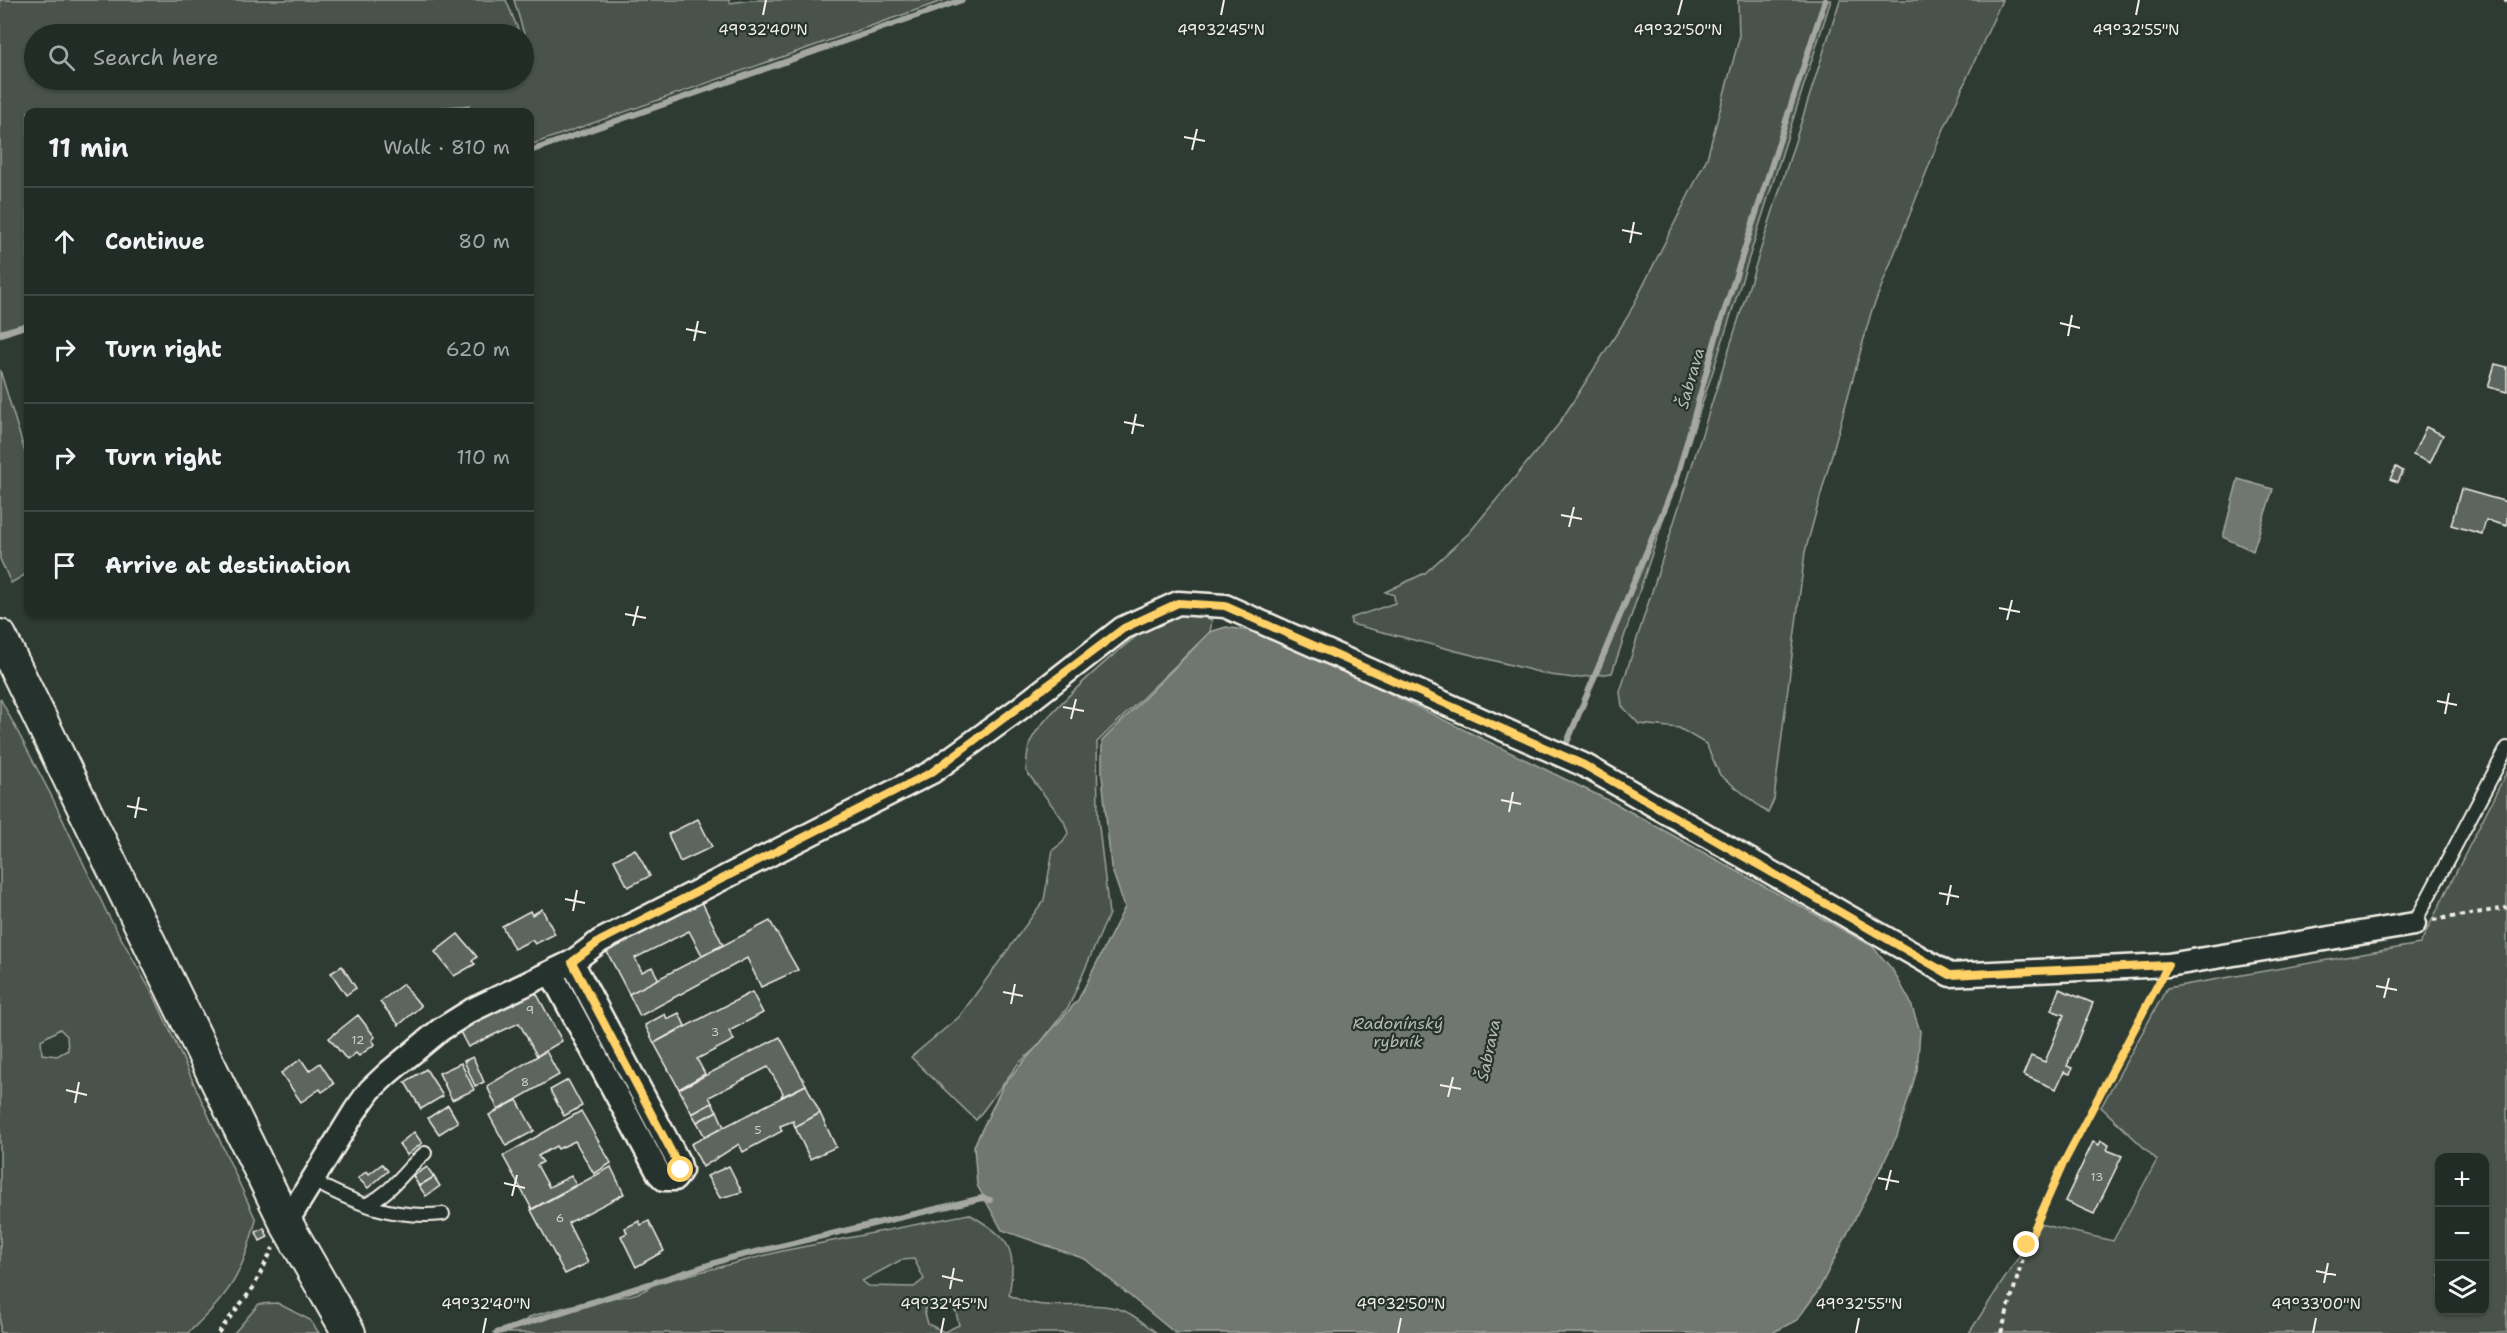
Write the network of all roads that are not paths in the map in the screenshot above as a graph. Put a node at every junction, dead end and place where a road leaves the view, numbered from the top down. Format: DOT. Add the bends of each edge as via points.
graph roads {
  1 [pos="0,636"];
  2 [pos="2507,748"];
  3 [pos="2414,924"];
  4 [pos="572,962"];
  5 [pos="551,973"];
  6 [pos="425,1152"];
  7 [pos="313,1181"];
  8 [pos="368,1204"];
  9 [pos="443,1214"];
  10 [pos="286,1223"];
  11 [pos="349,1333"];
  1 -- 10 [label="main road"];
  2 -- 3 [label="lane"];
  3 -- 4 [label="street" via="2168,965 1950,975 1584,765 1225,606 1178,603 1124,628 932,772 600,941"];
  4 -- 5 [label="street"];
  4 -- 5 [label="street" via="679,1163 681,1170 675,1179 664,1179 658,1174"];
  5 -- 7 [label="street" via="472,1010 412,1052 370,1090"];
  6 -- 8 [label="lane" via="397,1185"];
  7 -- 8 [label="lane"];
  7 -- 10 [label="street"];
  8 -- 9 [label="lane" via="394,1215"];
  10 -- 11 [label="main road"];
}
